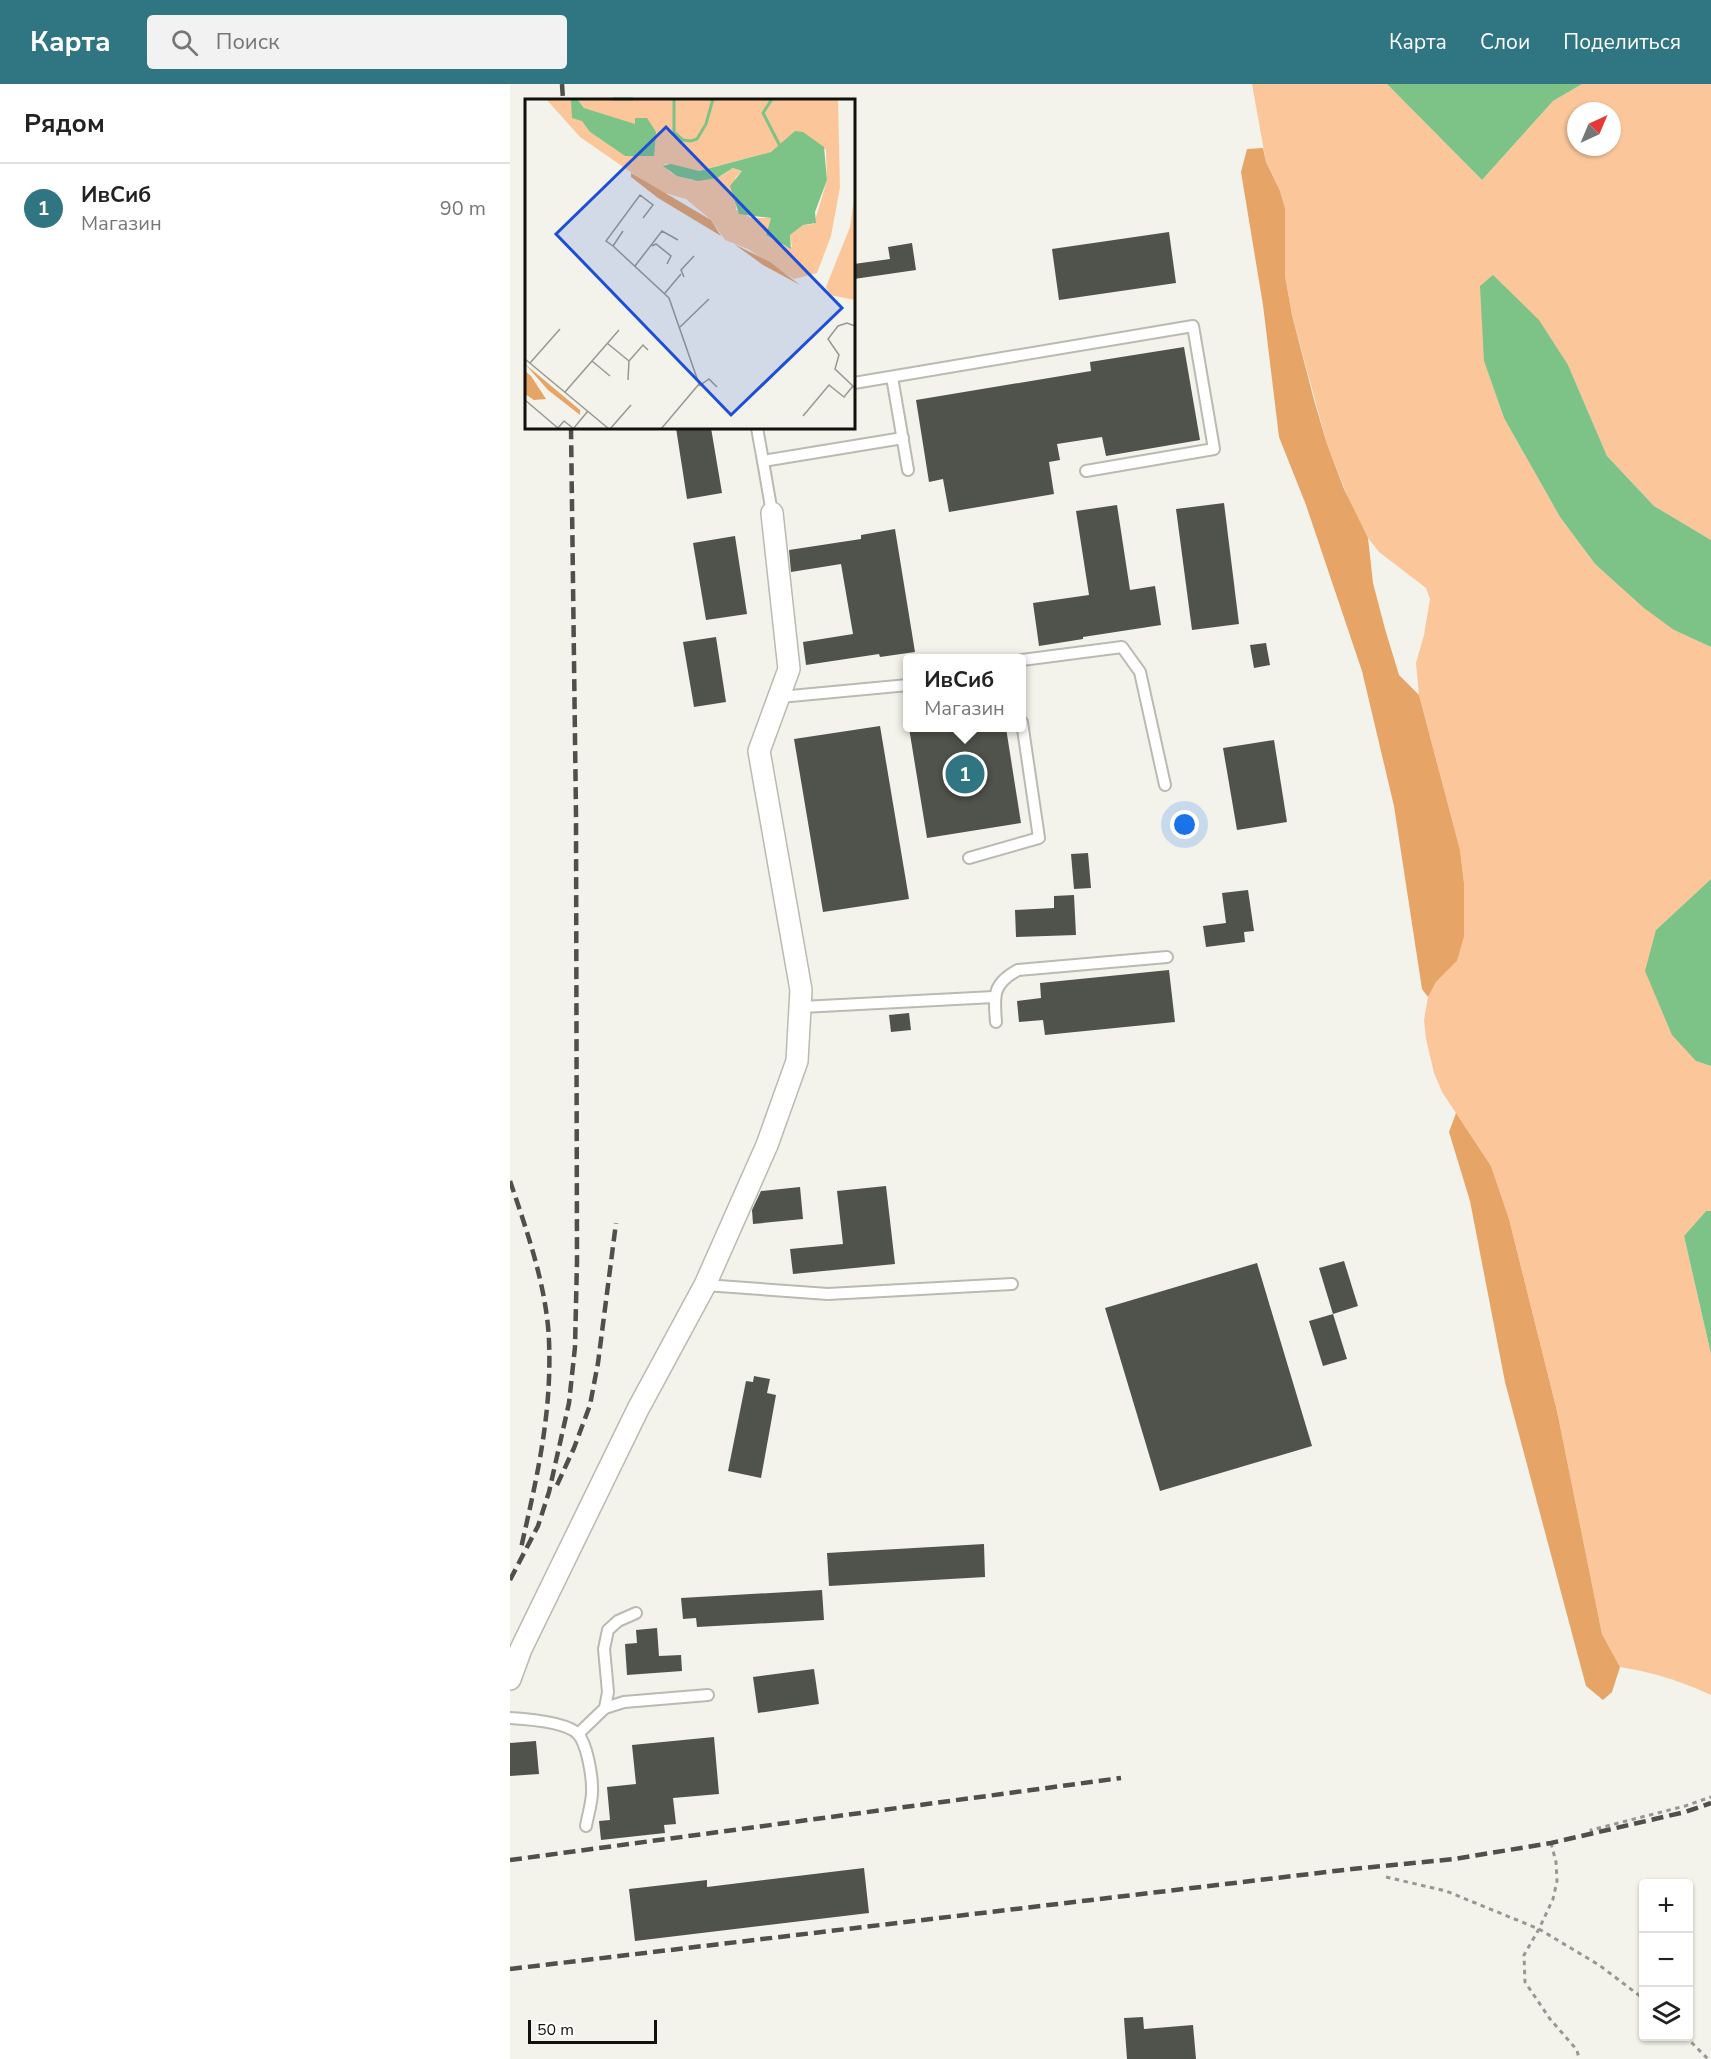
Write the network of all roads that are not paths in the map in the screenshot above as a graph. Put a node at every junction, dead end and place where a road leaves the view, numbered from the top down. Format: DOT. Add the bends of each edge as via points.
graph roads {
  1 [pos="892,377"];
  2 [pos="855,383"];
  3 [pos="757,429"];
  4 [pos="903,438"];
  5 [pos="763,461"];
  6 [pos="908,470"];
  7 [pos="1086,471"];
  8 [pos="772,513"];
  9 [pos="1026,659"];
  10 [pos="903,685"];
  11 [pos="780,696"];
  12 [pos="1023,732"];
  13 [pos="1165,785"];
  14 [pos="969,858"];
  15 [pos="1167,957"];
  16 [pos="994,997"];
  17 [pos="801,1007"];
  18 [pos="996,1022"];
  19 [pos="1012,1284"];
  20 [pos="705,1285"];
  21 [pos="636,1613"];
  22 [pos="510,1679"];
  23 [pos="708,1695"];
  24 [pos="605,1708"];
  25 [pos="510,1718"];
  26 [pos="578,1734"];
  27 [pos="586,1826"];
  1 -- 2 [label="lane"];
  1 -- 4 [label="lane"];
  1 -- 7 [label="lane" via="1193,326 1214,449"];
  3 -- 5 [label="lane"];
  4 -- 5 [label="lane"];
  4 -- 6 [label="lane"];
  5 -- 8 [label="lane"];
  8 -- 11 [label="street" via="789,669"];
  9 -- 13 [label="lane" via="1122,647 1140,672"];
  10 -- 11 [label="lane"];
  11 -- 17 [label="street" via="759,751 797,958"];
  12 -- 14 [label="lane" via="1039,838"];
  15 -- 16 [label="lane" via="1018,970 1006,976"];
  16 -- 17 [label="lane"];
  16 -- 18 [label="lane"];
  17 -- 20 [label="street" via="797,1061 767,1145"];
  19 -- 20 [label="lane" via="828,1294"];
  20 -- 22 [label="street" via="638,1409 521,1648"];
  21 -- 24 [label="lane" via="608,1630 604,1649 608,1692"];
  23 -- 24 [label="lane" via="624,1702"];
  24 -- 26 [label="lane"];
  25 -- 26 [label="lane" via="568,1728"];
  26 -- 27 [label="lane" via="586,1750 593,1790"];
}
